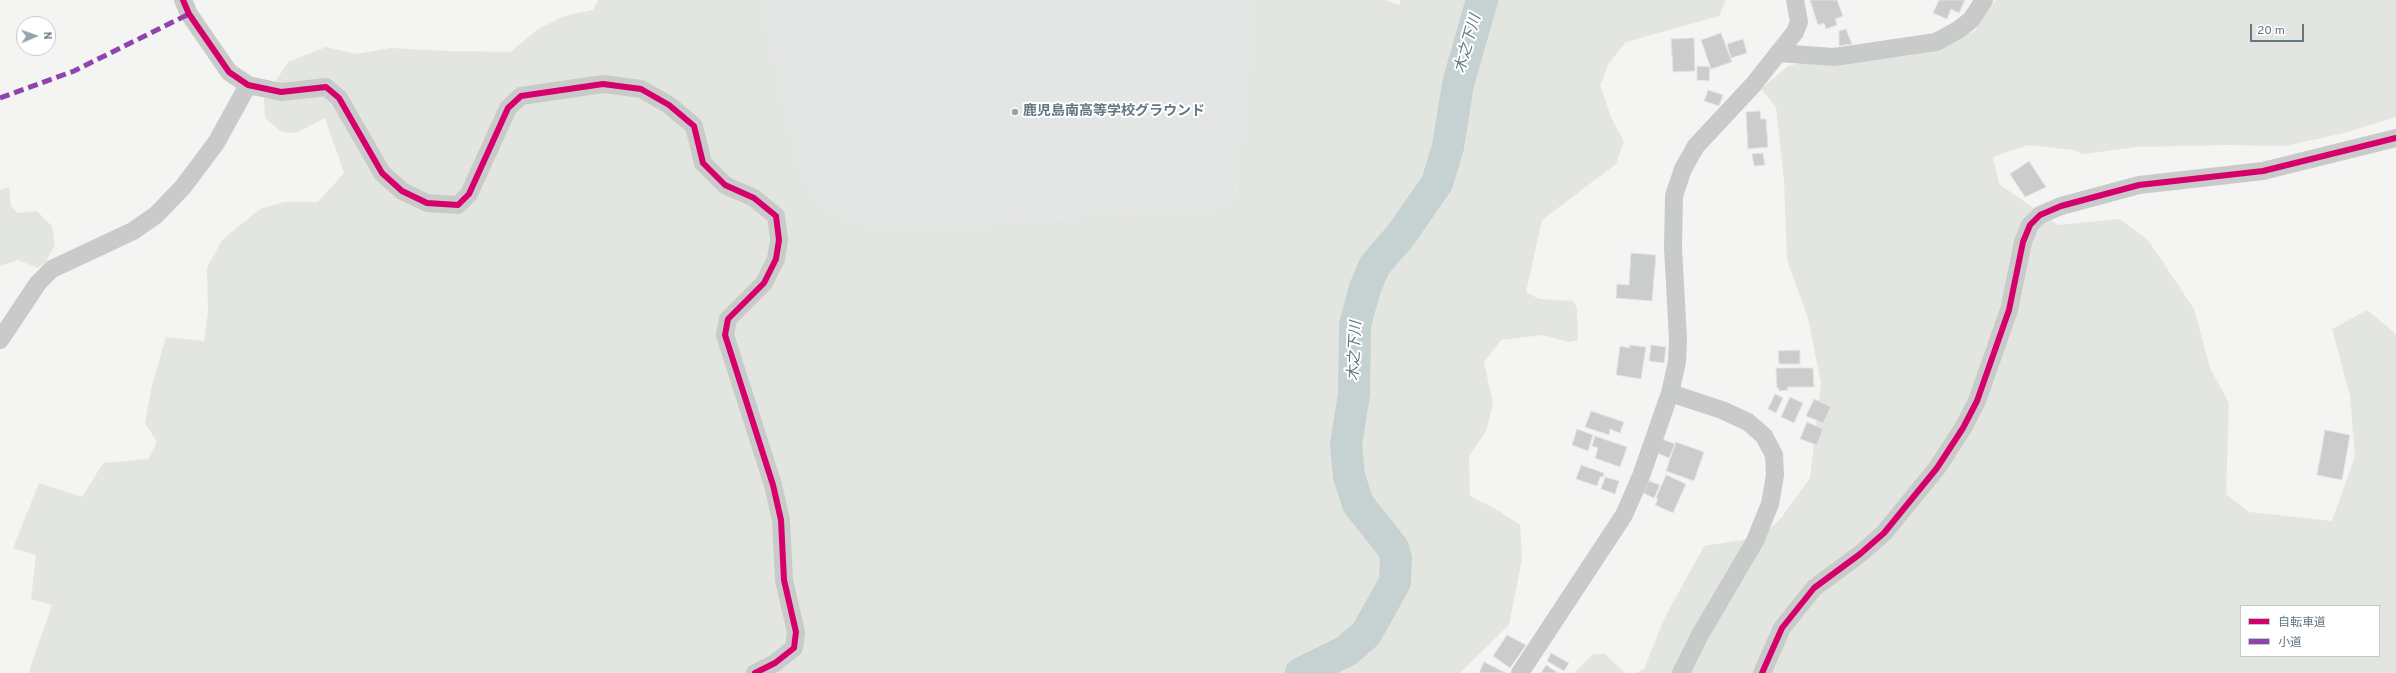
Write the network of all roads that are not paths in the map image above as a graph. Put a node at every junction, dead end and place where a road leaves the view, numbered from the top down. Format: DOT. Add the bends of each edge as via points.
graph roads {
  1 [pos="184,0"];
  2 [pos="1795,0"];
  3 [pos="1984,0"];
  4 [pos="1778,53"];
  5 [pos="248,85"];
  6 [pos="2396,138"];
  7 [pos="0,340"];
  8 [pos="1670,393"];
  9 [pos="755,673"];
  10 [pos="1520,673"];
  11 [pos="1681,673"];
  12 [pos="1762,673"];
  1 -- 5 [label="street" via="189,14 229,72"];
  2 -- 4 [label="street" via="1799,22 1795,32"];
  3 -- 4 [label="street" via="1971,20 1936,42 1834,57"];
  4 -- 8 [label="street" via="1696,146 1683,169 1674,196 1672,248 1678,339 1677,362"];
  5 -- 7 [label="street" via="209,153 178,193 156,215 133,232 52,269 38,283"];
  5 -- 9 [label="street" via="281,92 326,87 339,98 382,173 402,191 437,205 458,205 469,194 508,108 521,96 603,84 641,89 669,105 694,126 704,163 725,185 754,198 776,216 779,240 776,259 764,283 728,319 725,335 773,485 781,520 784,580 796,632 794,648 775,663"];
  6 -- 12 [label="street" via="2263,171 2139,185 2061,206 2040,215 2030,225 2023,242 2009,310 1977,401 1963,428 1937,468 1884,533 1814,588 1782,628"];
  8 -- 10 [label="street" via="1641,476 1624,515"];
  8 -- 11 [label="street" via="1722,410 1748,422 1764,436 1774,455 1775,475 1770,504 1755,540"];
}
